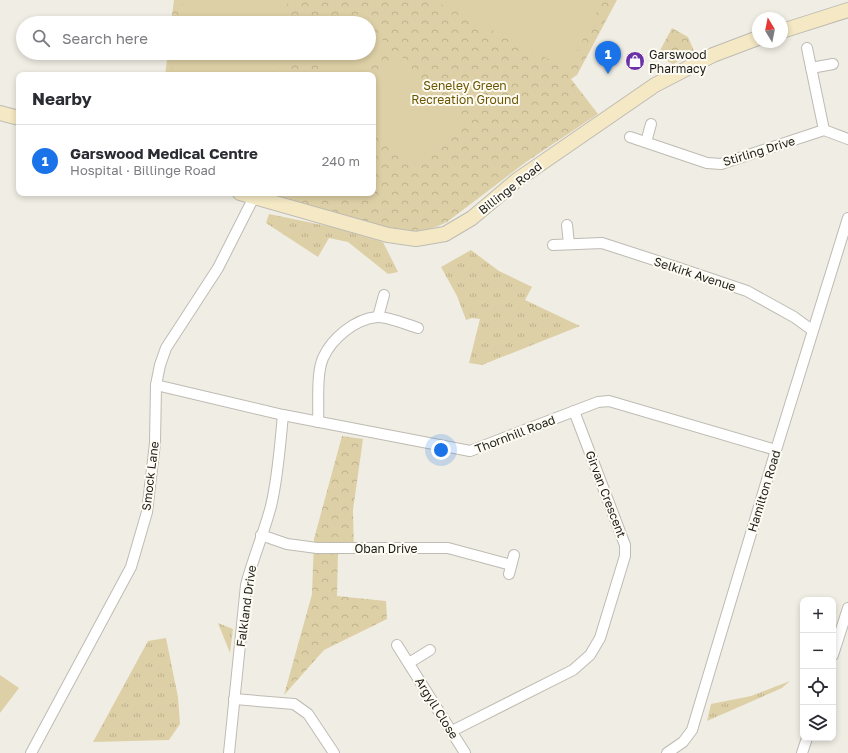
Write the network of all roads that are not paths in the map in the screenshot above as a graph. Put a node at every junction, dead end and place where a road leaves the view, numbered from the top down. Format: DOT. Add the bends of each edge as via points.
graph roads {
  1 [pos="848,10"];
  2 [pos="788,29"];
  3 [pos="752,40"];
  4 [pos="807,48"];
  5 [pos="833,64"];
  6 [pos="811,68"];
  7 [pos="0,113"];
  8 [pos="16,117"];
  9 [pos="651,124"];
  10 [pos="824,130"];
  11 [pos="630,136"];
  12 [pos="848,139"];
  13 [pos="646,142"];
  14 [pos="250,196"];
  15 [pos="254,197"];
  16 [pos="848,218"];
  17 [pos="568,225"];
  18 [pos="569,244"];
  19 [pos="553,245"];
  20 [pos="384,295"];
  21 [pos="378,317"];
  22 [pos="418,328"];
  23 [pos="812,330"];
  24 [pos="156,385"];
  25 [pos="574,411"];
  26 [pos="283,415"];
  27 [pos="318,422"];
  28 [pos="776,450"];
  29 [pos="261,535"];
  30 [pos="511,564"];
  31 [pos="848,608"];
  32 [pos="838,640"];
  33 [pos="848,642"];
  34 [pos="397,646"];
  35 [pos="836,646"];
  36 [pos="430,650"];
  37 [pos="409,663"];
  38 [pos="234,699"];
  39 [pos="452,731"];
  40 [pos="806,741"];
  41 [pos="31,753"];
  42 [pos="228,753"];
  43 [pos="334,753"];
  44 [pos="465,753"];
  45 [pos="667,753"];
  46 [pos="802,753"];
  1 -- 2 [label="main road"];
  3 -- 15 [label="main road, Billinge Road" via="713,55 655,85 516,180 472,218 444,234 416,239 388,235"];
  4 -- 6 [label="street"];
  5 -- 6 [label="street"];
  6 -- 10 [label="street"];
  7 -- 8 [label="main road"];
  9 -- 13 [label="street"];
  10 -- 12 [label="street"];
  10 -- 13 [label="street, Stirling Drive" via="721,164 706,163"];
  11 -- 13 [label="street, Stirling Drive"];
  14 -- 15 [label="main road, Billinge Road"];
  15 -- 24 [label="street, Smock Lane" via="218,268 166,348"];
  16 -- 23 [label="street, Hamilton Road"];
  17 -- 18 [label="street"];
  18 -- 19 [label="street, Selkirk Avenue"];
  18 -- 23 [label="street, Selkirk Avenue" via="602,243 747,291"];
  20 -- 21 [label="street"];
  21 -- 22 [label="street"];
  21 -- 27 [label="street" via="363,320 347,328 329,347 322,359"];
  23 -- 28 [label="street, Hamilton Road"];
  24 -- 26 [label="street, Thornhill Road"];
  24 -- 41 [label="street, Smock Lane" via="155,444 147,512 131,567"];
  25 -- 27 [label="street, Thornhill Road" via="470,451"];
  25 -- 28 [label="street, Thornhill Road" via="598,402 609,401"];
  25 -- 39 [label="street, Girvan Crescent" via="625,545 626,556 600,638 590,655 573,670"];
  26 -- 27 [label="street, Thornhill Road"];
  26 -- 29 [label="street, Falkland Drive" via="271,506"];
  28 -- 45 [label="street, Hamilton Road" via="692,730 683,742"];
  29 -- 30 [label="street, Oban Drive" via="287,544 317,548 448,548"];
  29 -- 38 [label="street, Falkland Drive" via="246,585"];
  31 -- 32 [label="street"];
  32 -- 33 [label="street"];
  32 -- 35 [label="street"];
  34 -- 37 [label="street, Argyll Close"];
  36 -- 37 [label="street"];
  37 -- 39 [label="street, Argyll Close"];
  38 -- 42 [label="street, Falkland Drive"];
  38 -- 43 [label="street" via="294,704 308,714"];
  39 -- 44 [label="street, Argyll Close"];
  40 -- 46 [label="street"];
}
